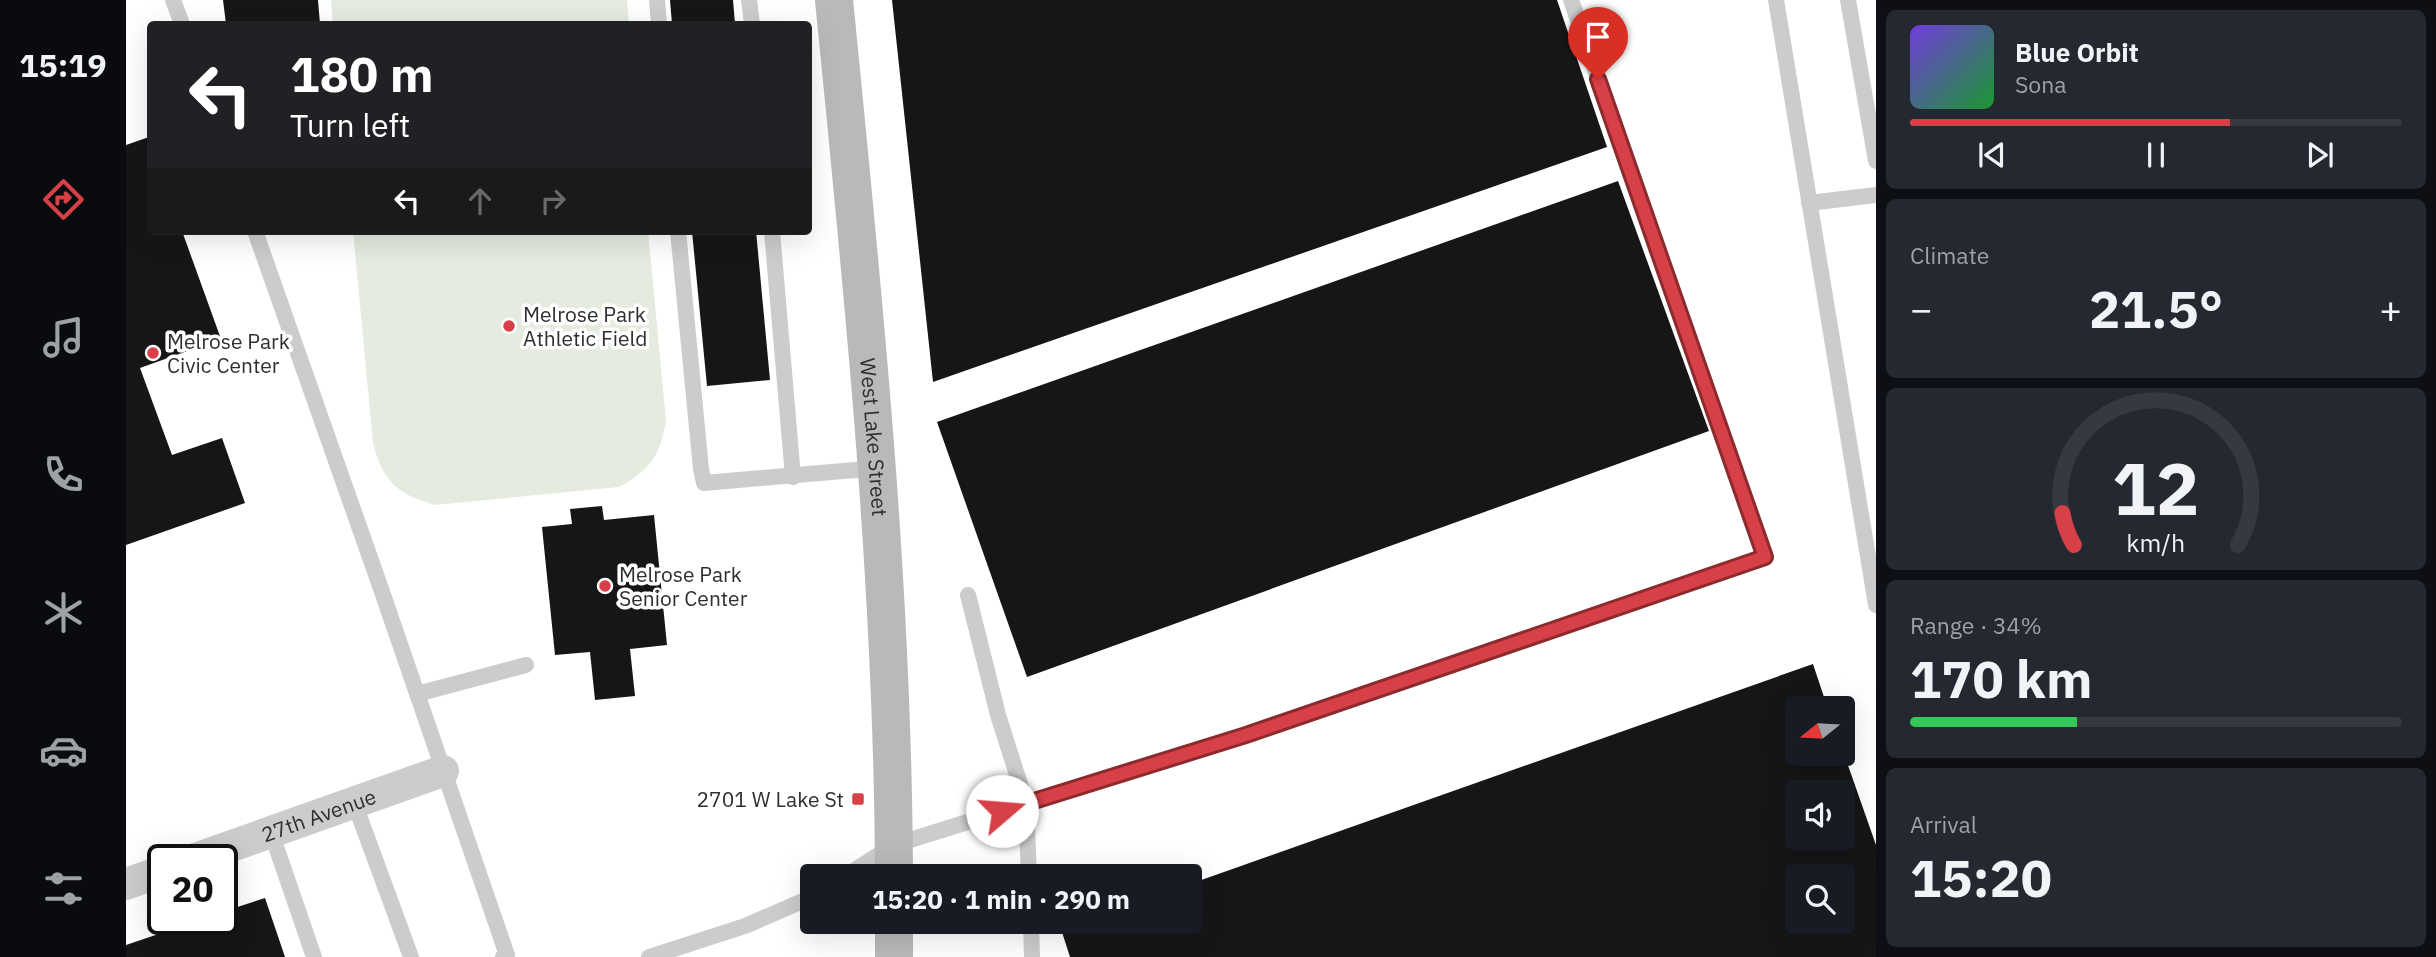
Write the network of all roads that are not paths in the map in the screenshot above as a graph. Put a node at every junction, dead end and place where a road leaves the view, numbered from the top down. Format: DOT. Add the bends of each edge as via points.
graph roads {
  1 [pos="173,0"];
  2 [pos="657,0"];
  3 [pos="749,0"];
  4 [pos="834,0"];
  5 [pos="1571,0"];
  6 [pos="1776,0"];
  7 [pos="1848,0"];
  8 [pos="180,21"];
  9 [pos="659,21"];
  10 [pos="752,21"];
  11 [pos="1876,161"];
  12 [pos="1876,195"];
  13 [pos="1809,203"];
  14 [pos="256,235"];
  15 [pos="678,235"];
  16 [pos="772,235"];
  17 [pos="878,468"];
  18 [pos="793,477"];
  19 [pos="968,595"];
  20 [pos="1876,605"];
  21 [pos="526,666"];
  22 [pos="417,694"];
  23 [pos="443,771"];
  24 [pos="354,802"];
  25 [pos="1026,803"];
  26 [pos="271,832"];
  27 [pos="237,844"];
  28 [pos="894,861"];
  29 [pos="1028,864"];
  30 [pos="147,877"];
  31 [pos="126,884"];
  32 [pos="800,902"];
  33 [pos="894,934"];
  34 [pos="1031,934"];
  35 [pos="314,957"];
  36 [pos="411,957"];
  37 [pos="503,957"];
  38 [pos="649,957"];
  39 [pos="894,957"];
  40 [pos="1032,957"];
  1 -- 8 [label="lane"];
  2 -- 9 [label="lane"];
  3 -- 10 [label="lane"];
  4 -- 17 [label="main road, West Lake Street"];
  5 -- 25 [label="lane" via="1765,557 1246,735"];
  6 -- 13 [label="lane"];
  7 -- 11 [label="lane"];
  12 -- 13 [label="lane"];
  13 -- 20 [label="lane"];
  14 -- 22 [label="lane"];
  15 -- 18 [label="lane" via="705,483"];
  16 -- 18 [label="lane"];
  17 -- 18 [label="lane"];
  17 -- 28 [label="main road, West Lake Street"];
  19 -- 25 [label="lane"];
  21 -- 22 [label="lane"];
  22 -- 23 [label="lane"];
  23 -- 24 [label="street, 27th Avenue"];
  23 -- 37 [label="lane" via="507,956"];
  24 -- 26 [label="street, 27th Avenue"];
  24 -- 36 [label="lane"];
  25 -- 28 [label="lane"];
  25 -- 29 [label="lane"];
  26 -- 27 [label="street, 27th Avenue"];
  26 -- 35 [label="lane"];
  30 -- 31 [label="street"];
  32 -- 38 [label="lane" via="745,926"];
  33 -- 39 [label="main road"];
  34 -- 40 [label="lane"];
}
